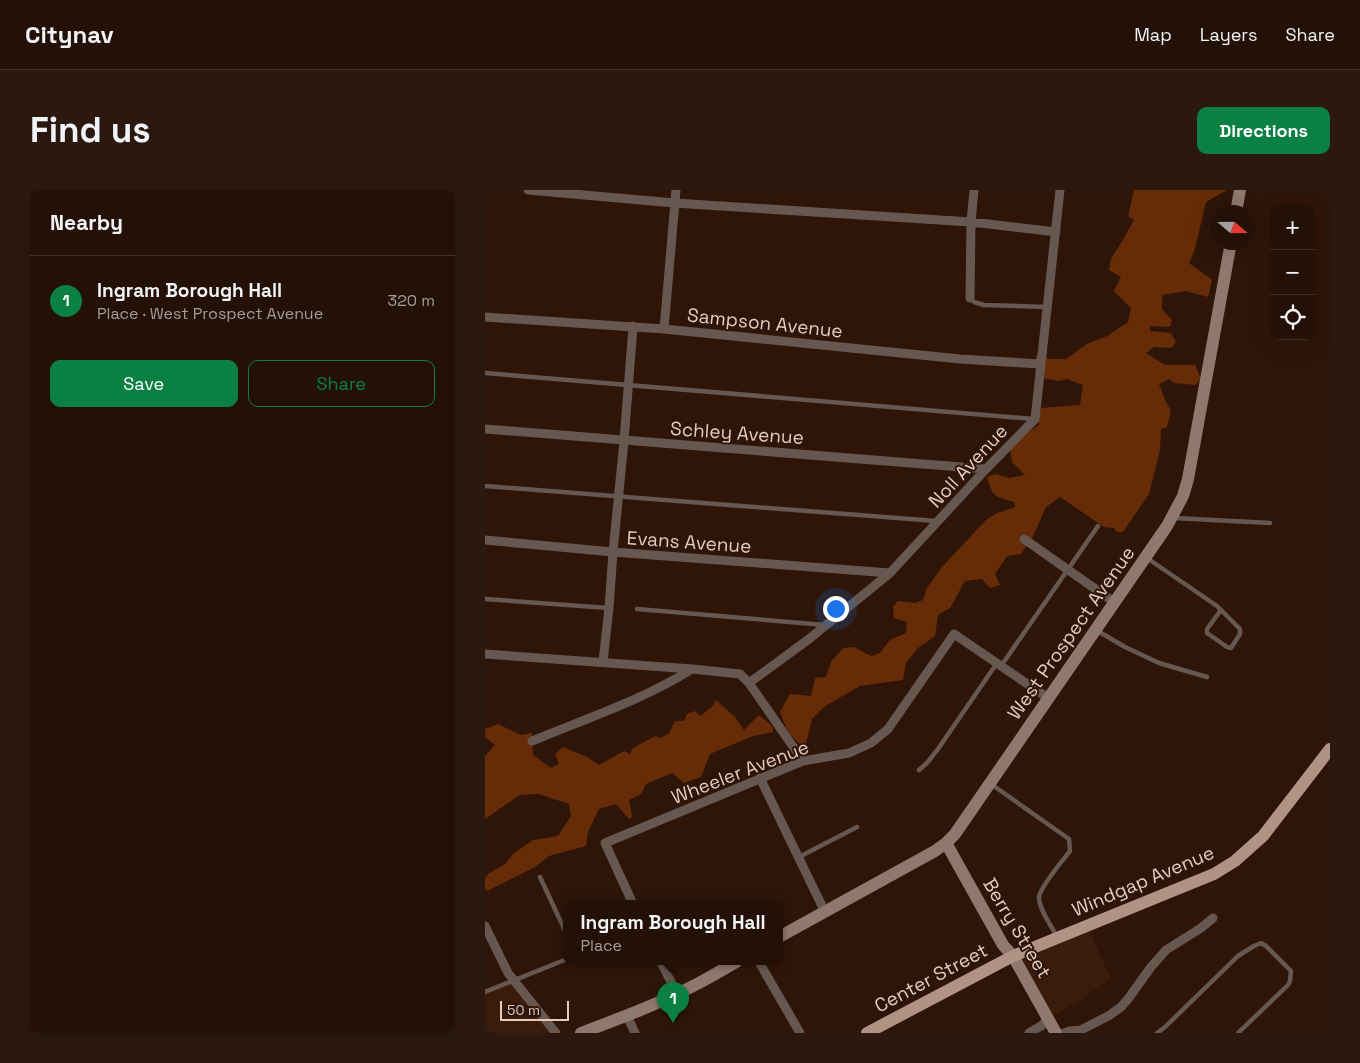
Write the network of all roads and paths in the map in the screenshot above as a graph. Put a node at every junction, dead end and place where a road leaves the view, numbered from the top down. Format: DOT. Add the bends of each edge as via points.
graph roads {
  1 [pos="528,190"];
  2 [pos="676,190"];
  3 [pos="975,190"];
  4 [pos="1060,190"];
  5 [pos="1241,190"];
  6 [pos="674,203"];
  7 [pos="1238,205"];
  8 [pos="971,222"];
  9 [pos="1056,232"];
  10 [pos="1230,250"];
  11 [pos="970,298"];
  12 [pos="1047,307"];
  13 [pos="485,317"];
  14 [pos="633,326"];
  15 [pos="665,329"];
  16 [pos="1040,364"];
  17 [pos="485,374"];
  18 [pos="628,385"];
  19 [pos="1035,419"];
  20 [pos="485,429"];
  21 [pos="624,441"];
  22 [pos="986,469"];
  23 [pos="485,486"];
  24 [pos="618,497"];
  25 [pos="1173,517"];
  26 [pos="937,521"];
  27 [pos="1270,523"];
  28 [pos="1098,526"];
  29 [pos="1024,539"];
  30 [pos="485,540"];
  31 [pos="613,552"];
  32 [pos="1146,557"];
  33 [pos="1067,570"];
  34 [pos="890,573"];
  35 [pos="485,598"];
  36 [pos="1114,602"];
  37 [pos="609,608"];
  38 [pos="637,609"];
  39 [pos="1221,610"];
  40 [pos="826,626"];
  41 [pos="1095,629"];
  42 [pos="485,654"];
  43 [pos="603,662"];
  44 [pos="999,664"];
  45 [pos="692,669"];
  46 [pos="1207,677"];
  47 [pos="749,683"];
  48 [pos="1048,698"];
  49 [pos="532,741"];
  50 [pos="1330,749"];
  51 [pos="803,761"];
  52 [pos="919,770"];
  53 [pos="760,778"];
  54 [pos="989,783"];
  55 [pos="857,827"];
  56 [pos="946,843"];
  57 [pos="799,857"];
  58 [pos="540,877"];
  59 [pos="631,900"];
  60 [pos="825,912"];
  61 [pos="1213,918"];
  62 [pos="485,926"];
  63 [pos="563,926"];
  64 [pos="783,936"];
  65 [pos="1057,937"];
  66 [pos="1013,956"];
  67 [pos="563,961"];
  68 [pos="662,965"];
  69 [pos="731,965"];
  70 [pos="761,965"];
  71 [pos="514,981"];
  72 [pos="485,992"];
  73 [pos="677,994"];
  74 [pos="627,1016"];
  75 [pos="1048,1019"];
  76 [pos="1164,1028"];
  77 [pos="556,1033"];
  78 [pos="581,1033"];
  79 [pos="635,1033"];
  80 [pos="800,1033"];
  81 [pos="867,1033"];
  82 [pos="1029,1033"];
  83 [pos="1056,1033"];
  84 [pos="1064,1033"];
  85 [pos="1157,1033"];
  86 [pos="1168,1033"];
  87 [pos="1238,1033"];
  1 -- 6 [label="street"];
  2 -- 6 [label="street"];
  3 -- 8 [label="street"];
  4 -- 9 [label="street, Noll Avenue"];
  5 -- 7 [label="street"];
  6 -- 8 [label="street"];
  6 -- 15 [label="street"];
  8 -- 9 [label="street"];
  8 -- 11 [label="street"];
  9 -- 12 [label="street, Noll Avenue"];
  10 -- 25 [label="street, West Prospect Avenue" via="1188,479"];
  11 -- 12 [label="lane" via="984,304"];
  12 -- 16 [label="street, Noll Avenue"];
  13 -- 14 [label="street, Sampson Avenue"];
  14 -- 15 [label="street, Sampson Avenue"];
  14 -- 18 [label="street"];
  15 -- 16 [label="street, Sampson Avenue"];
  16 -- 19 [label="street, Noll Avenue"];
  17 -- 18 [label="lane"];
  18 -- 19 [label="lane"];
  18 -- 21 [label="street"];
  19 -- 22 [label="street, Noll Avenue"];
  20 -- 21 [label="street, Schley Avenue"];
  21 -- 22 [label="street, Schley Avenue"];
  21 -- 24 [label="street"];
  22 -- 26 [label="street, Noll Avenue"];
  23 -- 24 [label="lane"];
  24 -- 26 [label="lane"];
  24 -- 31 [label="street"];
  25 -- 27 [label="lane"];
  25 -- 32 [label="street, West Prospect Avenue"];
  26 -- 34 [label="street, Noll Avenue"];
  28 -- 33 [label="lane"];
  29 -- 33 [label="street"];
  30 -- 31 [label="street, Evans Avenue"];
  31 -- 34 [label="street, Evans Avenue"];
  31 -- 37 [label="street"];
  32 -- 36 [label="street, West Prospect Avenue"];
  32 -- 39 [label="lane"];
  33 -- 36 [label="street"];
  33 -- 44 [label="lane"];
  34 -- 40 [label="street, Noll Avenue"];
  35 -- 37 [label="lane"];
  36 -- 41 [label="street, West Prospect Avenue"];
  37 -- 43 [label="street"];
  38 -- 40 [label="lane"];
  39 -- 39 [label="lane" via="1240,629 1231,648 1207,633"];
  40 -- 47 [label="street, Noll Avenue"];
  41 -- 46 [label="lane" via="1159,663"];
  41 -- 48 [label="street, West Prospect Avenue"];
  42 -- 43 [label="street"];
  43 -- 45 [label="street"];
  44 -- 48 [label="street"];
  44 -- 51 [label="street, Wheeler Avenue" via="954,634 888,729 871,743 849,753"];
  44 -- 52 [label="lane" via="938,749"];
  45 -- 47 [label="street" via="740,674"];
  45 -- 49 [label="street" via="649,693"];
  47 -- 51 [label="street"];
  48 -- 54 [label="street, West Prospect Avenue"];
  50 -- 65 [label="main road, Windgap Avenue" via="1263,836 1235,861 1214,874"];
  51 -- 53 [label="street, Wheeler Avenue"];
  53 -- 57 [label="street"];
  53 -- 59 [label="street, Wheeler Avenue" via="605,842"];
  54 -- 56 [label="street, West Prospect Avenue"];
  54 -- 65 [label="lane" via="1069,839 1070,851 1039,896"];
  55 -- 57 [label="lane"];
  56 -- 60 [label="street, West Prospect Avenue"];
  56 -- 66 [label="street, Berry Street" via="1003,945"];
  57 -- 60 [label="street"];
  58 -- 63 [label="lane"];
  60 -- 64 [label="street, West Prospect Avenue"];
  61 -- 84 [label="street" via="1166,950 1121,1007 1081,1030"];
  62 -- 71 [label="street"];
  65 -- 66 [label="main road, Windgap Avenue"];
  66 -- 75 [label="street, Berry Street"];
  66 -- 81 [label="main road, Center Street"];
  67 -- 71 [label="lane"];
  68 -- 73 [label="street"];
  69 -- 73 [label="street"];
  70 -- 80 [label="street"];
  71 -- 72 [label="lane"];
  71 -- 77 [label="street"];
  73 -- 74 [label="street"];
  74 -- 78 [label="street"];
  74 -- 79 [label="street"];
  75 -- 82 [label="street"];
  75 -- 83 [label="street, Berry Street"];
  76 -- 85 [label="lane"];
  76 -- 86 [label="lane"];
  76 -- 87 [label="lane" via="1238,956 1261,943 1291,971 1290,981"];
}
